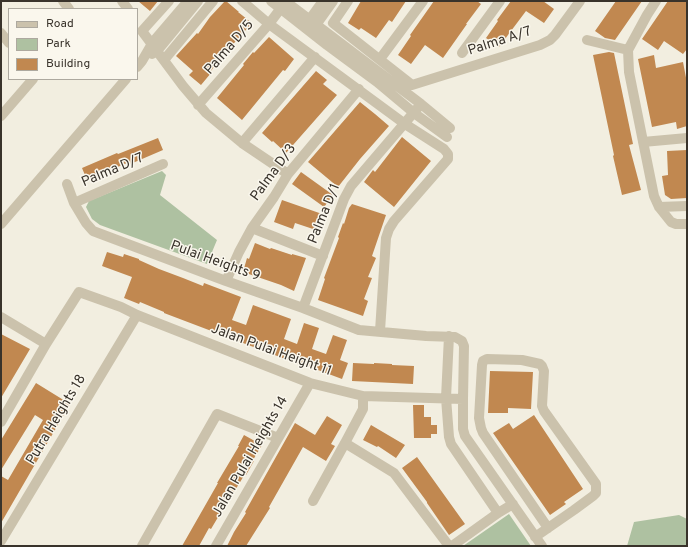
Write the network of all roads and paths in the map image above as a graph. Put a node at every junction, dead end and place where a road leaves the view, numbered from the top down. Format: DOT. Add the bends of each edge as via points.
graph roads {
  1 [pos="169,1"];
  2 [pos="188,1"];
  3 [pos="198,1"];
  4 [pos="213,1"];
  5 [pos="242,1"];
  6 [pos="271,1"];
  7 [pos="323,1"];
  8 [pos="333,1"];
  9 [pos="348,1"];
  10 [pos="423,1"];
  11 [pos="500,1"];
  12 [pos="580,1"];
  13 [pos="656,1"];
  14 [pos="283,5"];
  15 [pos="269,24"];
  16 [pos="310,26"];
  17 [pos="140,27"];
  18 [pos="1,33"];
  19 [pos="587,40"];
  20 [pos="8,42"];
  21 [pos="154,48"];
  22 [pos="628,50"];
  23 [pos="462,53"];
  24 [pos="315,57"];
  25 [pos="380,59"];
  26 [pos="164,60"];
  27 [pos="140,64"];
  28 [pos="32,80"];
  29 [pos="124,80"];
  30 [pos="359,89"];
  31 [pos="421,104"];
  32 [pos="198,105"];
  33 [pos="414,112"];
  34 [pos="1,116"];
  35 [pos="405,124"];
  36 [pos="687,138"];
  37 [pos="242,142"];
  38 [pos="643,142"];
  39 [pos="163,164"];
  40 [pos="288,174"];
  41 [pos="67,184"];
  42 [pos="74,202"];
  43 [pos="687,206"];
  44 [pos="659,207"];
  45 [pos="1,224"];
  46 [pos="687,224"];
  47 [pos="252,228"];
  48 [pos="323,256"];
  49 [pos="226,282"];
  50 [pos="302,308"];
  51 [pos="137,315"];
  52 [pos="1,317"];
  53 [pos="380,331"];
  54 [pos="449,336"];
  55 [pos="46,344"];
  56 [pos="310,383"];
  57 [pos="363,396"];
  58 [pos="446,398"];
  59 [pos="462,399"];
  60 [pos="1,422"];
  61 [pos="278,438"];
  62 [pos="345,443"];
  63 [pos="314,501"];
  64 [pos="513,504"];
  65 [pos="498,513"];
  66 [pos="548,528"];
  67 [pos="535,537"];
  68 [pos="1,541"];
  69 [pos="142,546"];
  70 [pos="216,546"];
  71 [pos="449,546"];
  72 [pos="452,546"];
  73 [pos="542,546"];
  1 -- 17 [label="street"];
  2 -- 21 [label="street"];
  3 -- 21 [label="street"];
  4 -- 26 [label="street"];
  5 -- 15 [label="street"];
  6 -- 14 [label="street"];
  7 -- 16 [label="street"];
  8 -- 16 [label="street"];
  9 -- 25 [label="street" via="333,23"];
  10 -- 25 [label="street"];
  11 -- 23 [label="street"];
  12 -- 25 [label="street, Palma A/7" via="550,40 412,85"];
  13 -- 22 [label="street"];
  14 -- 15 [label="street, Palma D/5"];
  14 -- 16 [label="street"];
  15 -- 24 [label="street"];
  15 -- 32 [label="street, Palma D/5"];
  16 -- 31 [label="street"];
  16 -- 33 [label="street"];
  17 -- 21 [label="street"];
  18 -- 20 [label="street"];
  19 -- 22 [label="street"];
  21 -- 26 [label="street"];
  21 -- 27 [label="street"];
  22 -- 38 [label="street" via="629,72"];
  24 -- 30 [label="street"];
  24 -- 37 [label="street"];
  26 -- 32 [label="street"];
  28 -- 34 [label="street"];
  29 -- 45 [label="street"];
  30 -- 35 [label="street"];
  30 -- 40 [label="street, Palma D/3"];
  31 -- 33 [label="street, Palma D/1"];
  31 -- 33 [label="street" via="448,132"];
  32 -- 37 [label="street"];
  33 -- 35 [label="street, Palma D/1"];
  35 -- 48 [label="street, Palma D/1" via="351,186"];
  35 -- 53 [label="street" via="444,149 448,159 388,230"];
  36 -- 38 [label="street"];
  37 -- 40 [label="street"];
  38 -- 44 [label="street" via="654,196"];
  39 -- 42 [label="street, Palma D/7"];
  40 -- 47 [label="street, Palma D/3"];
  41 -- 42 [label="street, Pulai Heights 9"];
  42 -- 49 [label="street, Pulai Heights 9" via="93,231"];
  43 -- 44 [label="street"];
  44 -- 46 [label="street" via="671,222"];
  47 -- 48 [label="street"];
  47 -- 49 [label="street, Palma D/3"];
  48 -- 50 [label="street, Palma D/1"];
  49 -- 50 [label="street, Pulai Heights 9"];
  50 -- 53 [label="street, Pulai Heights 9" via="359,330"];
  51 -- 55 [label="street, Jalan Pulai Height 11" via="79,292"];
  51 -- 56 [label="street, Jalan Pulai Height 11"];
  51 -- 68 [label="street, Putra Heights 18"];
  52 -- 55 [label="street"];
  53 -- 54 [label="street, Pulai Heights 9"];
  54 -- 58 [label="street"];
  54 -- 59 [label="street" via="462,341 464,346"];
  55 -- 60 [label="street"];
  56 -- 57 [label="street, Jalan Pulai Height 11"];
  56 -- 61 [label="street, Jalan Pulai Heights 14"];
  57 -- 58 [label="street, Jalan Pulai Height 11"];
  57 -- 62 [label="street" via="363,409"];
  58 -- 59 [label="street, Jalan Pulai Height 11"];
  58 -- 65 [label="street" via="451,444"];
  59 -- 64 [label="street" via="465,436"];
  61 -- 69 [label="street" via="217,414"];
  61 -- 70 [label="street, Jalan Pulai Heights 14"];
  62 -- 63 [label="street"];
  62 -- 71 [label="street" via="389,468"];
  64 -- 65 [label="street"];
  64 -- 67 [label="street"];
  65 -- 72 [label="street"];
  66 -- 66 [label="street" via="593,496 596,484 544,411 542,366 522,360 487,359 483,361 481,371 479,418 483,433"];
  66 -- 67 [label="street"];
  67 -- 73 [label="street"];
}
